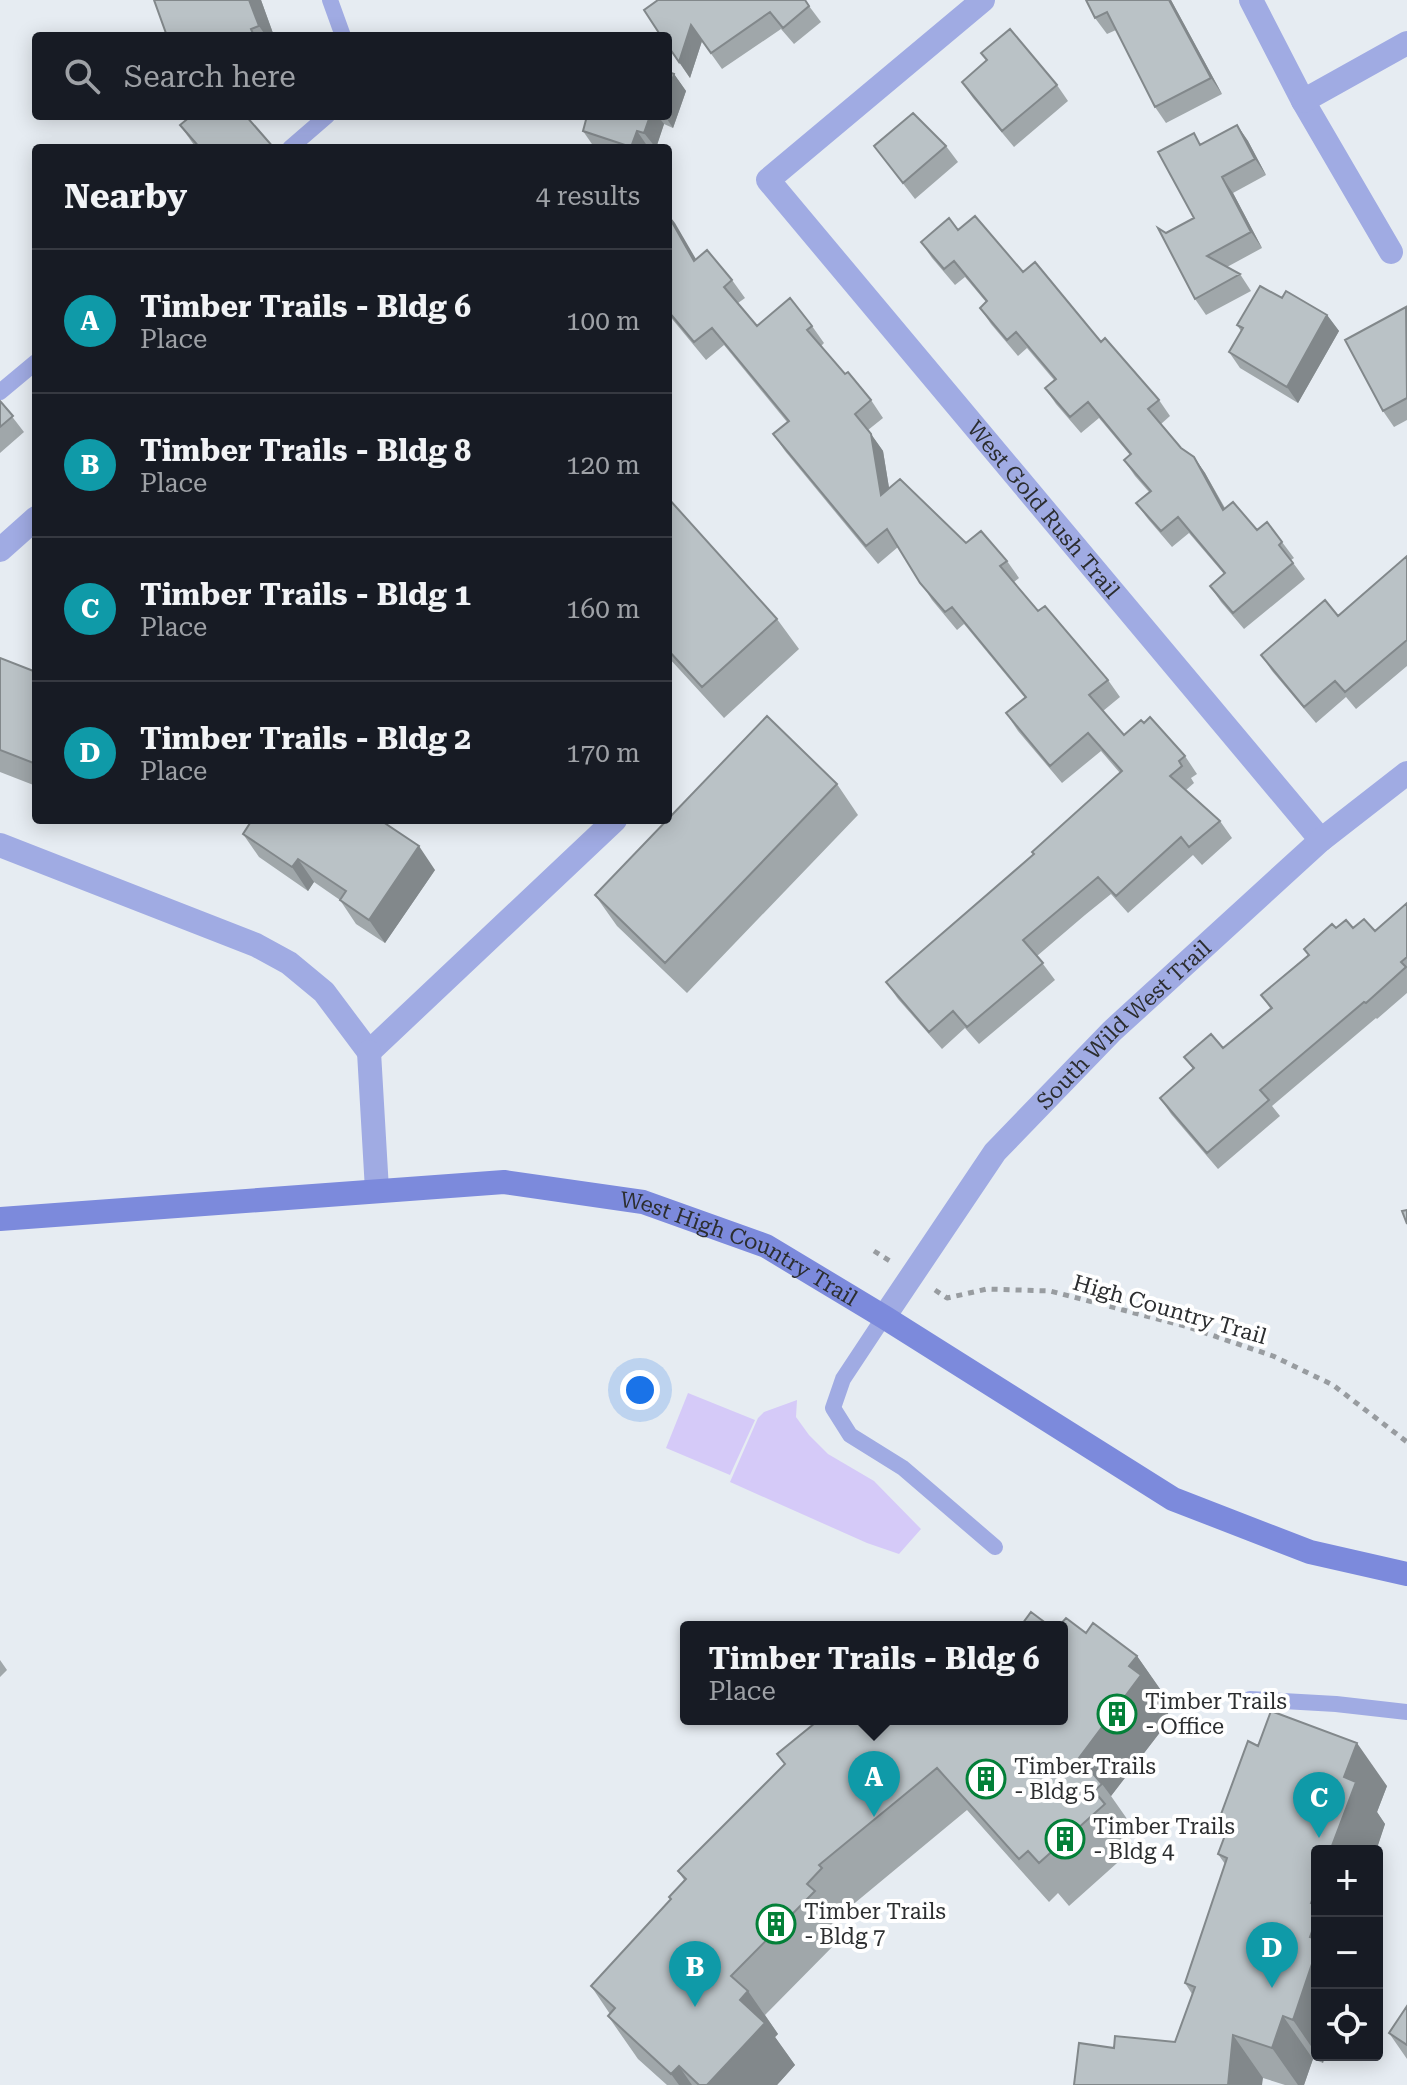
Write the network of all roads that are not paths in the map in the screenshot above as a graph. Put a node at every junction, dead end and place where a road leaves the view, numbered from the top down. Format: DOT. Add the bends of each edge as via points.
graph roads {
  1 [pos="330,0"];
  2 [pos="983,0"];
  3 [pos="1251,0"];
  4 [pos="342,32"];
  5 [pos="1407,43"];
  6 [pos="1303,101"];
  7 [pos="322,120"];
  8 [pos="295,144"];
  9 [pos="1391,252"];
  10 [pos="32,365"];
  11 [pos="0,392"];
  12 [pos="32,522"];
  13 [pos="0,550"];
  14 [pos="1407,773"];
  15 [pos="611,824"];
  16 [pos="1321,840"];
  17 [pos="0,845"];
  18 [pos="369,1052"];
  19 [pos="377,1190"];
  20 [pos="0,1219"];
  21 [pos="884,1317"];
  22 [pos="995,1547"];
  23 [pos="1407,1574"];
  24 [pos="1250,1699"];
  25 [pos="1407,1712"];
  1 -- 4 [label="lane"];
  2 -- 16 [label="street, West Gold Rush Trail" via="768,180"];
  3 -- 6 [label="street"];
  5 -- 6 [label="street"];
  6 -- 9 [label="street"];
  7 -- 8 [label="lane"];
  10 -- 11 [label="lane"];
  12 -- 13 [label="street"];
  14 -- 16 [label="street, South Wild West Trail"];
  15 -- 18 [label="street"];
  16 -- 21 [label="street, South Wild West Trail" via="1112,1031 995,1152"];
  17 -- 18 [label="street" via="256,945 289,963 324,992"];
  18 -- 19 [label="street"];
  19 -- 20 [label="street, West High Country Trail"];
  19 -- 21 [label="street, West High Country Trail" via="504,1182 643,1202 766,1246"];
  21 -- 22 [label="lane" via="843,1379 833,1408 850,1435 903,1468"];
  21 -- 23 [label="street, West High Country Trail" via="1173,1499 1310,1552"];
  24 -- 25 [label="lane"];
}
